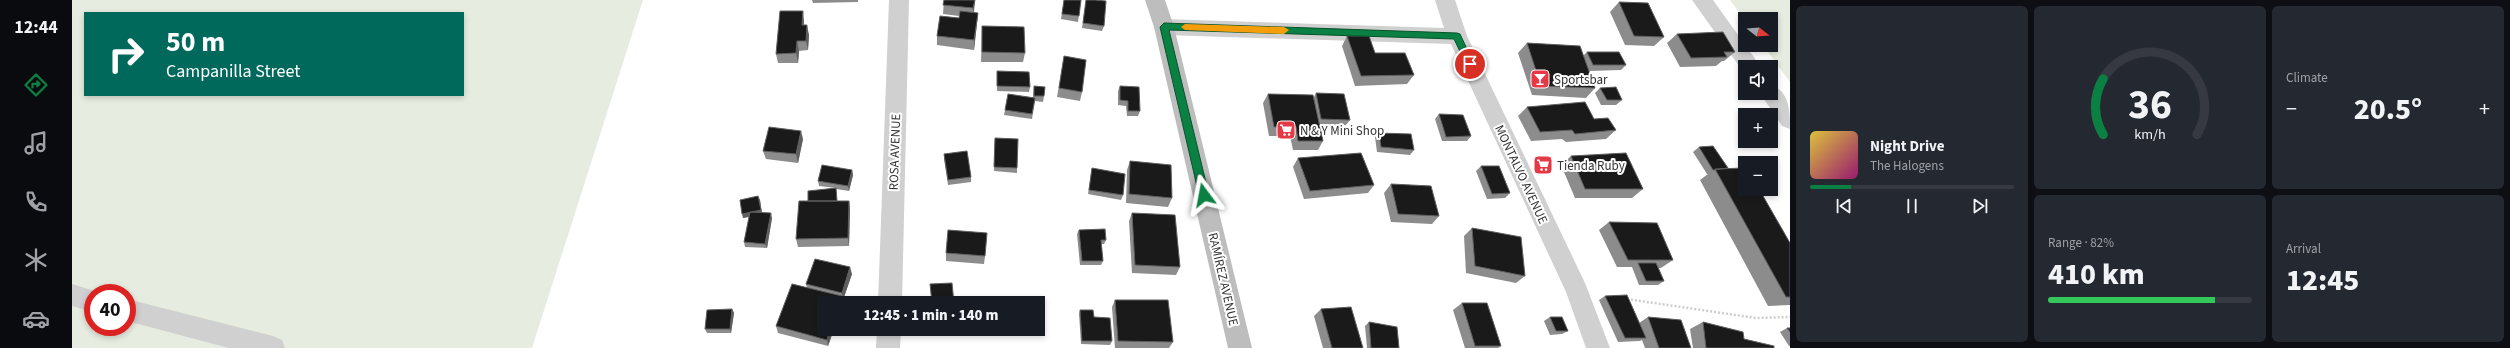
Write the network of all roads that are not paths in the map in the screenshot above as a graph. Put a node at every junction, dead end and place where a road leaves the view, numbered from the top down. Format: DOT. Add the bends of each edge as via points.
graph roads {
  1 [pos="898,0"];
  2 [pos="1155,0"];
  3 [pos="1445,0"];
  4 [pos="1702,0"];
  5 [pos="1164,27"];
  6 [pos="1457,36"];
  7 [pos="1746,60"];
  8 [pos="1775,100"];
  9 [pos="1790,120"];
  10 [pos="72,295"];
  11 [pos="890,296"];
  12 [pos="84,298"];
  13 [pos="136,312"];
  14 [pos="889,336"];
  15 [pos="273,348"];
  16 [pos="888,348"];
  17 [pos="1240,348"];
  18 [pos="1598,348"];
  1 -- 11 [label="street, ROSA AVENUE"];
  2 -- 5 [label="street, RAMÍREZ AVENUE"];
  3 -- 6 [label="street, MONTALVO AVENUE"];
  4 -- 7 [label="street"];
  5 -- 6 [label="street"];
  5 -- 17 [label="street, RAMÍREZ AVENUE"];
  6 -- 18 [label="street, MONTALVO AVENUE" via="1577,291"];
  8 -- 9 [label="street"];
  10 -- 12 [label="street"];
  13 -- 15 [label="street"];
  14 -- 16 [label="street"];
}
